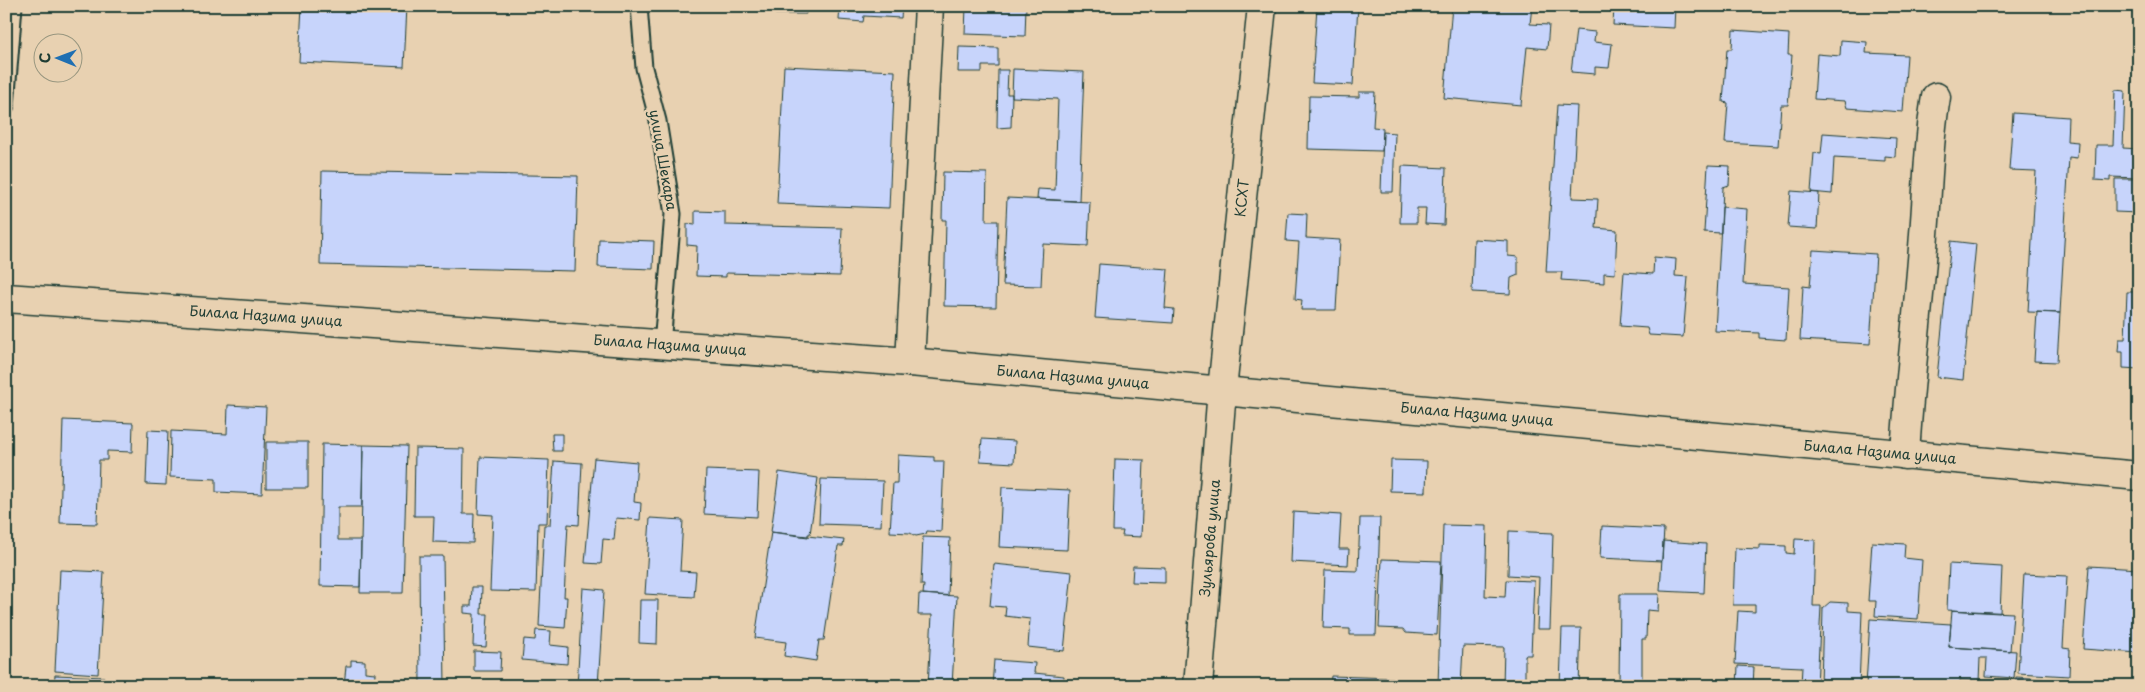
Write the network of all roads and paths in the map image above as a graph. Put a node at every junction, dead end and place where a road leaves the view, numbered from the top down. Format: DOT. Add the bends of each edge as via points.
graph roads {
  1 [pos="14,6"];
  2 [pos="639,6"];
  3 [pos="930,6"];
  4 [pos="1262,6"];
  5 [pos="1936,97"];
  6 [pos="6,106"];
  7 [pos="6,298"];
  8 [pos="662,344"];
  9 [pos="910,362"];
  10 [pos="1222,390"];
  11 [pos="1905,455"];
  12 [pos="2139,476"];
  13 [pos="1198,686"];
  1 -- 6 [label="lane"];
  2 -- 8 [label="lane, улица Шекара" via="644,68 658,121 673,214"];
  3 -- 9 [label="street"];
  4 -- 10 [label="street, КСХТ"];
  5 -- 11 [label="street" via="1931,125"];
  7 -- 8 [label="street, Билала Назима улица"];
  8 -- 9 [label="street, Билала Назима улица"];
  9 -- 10 [label="street, Билала Назима улица"];
  10 -- 11 [label="street, Билала Назима улица"];
  10 -- 13 [label="street, Зульярова улица"];
  11 -- 12 [label="street, Билала Назима улица"];
}
